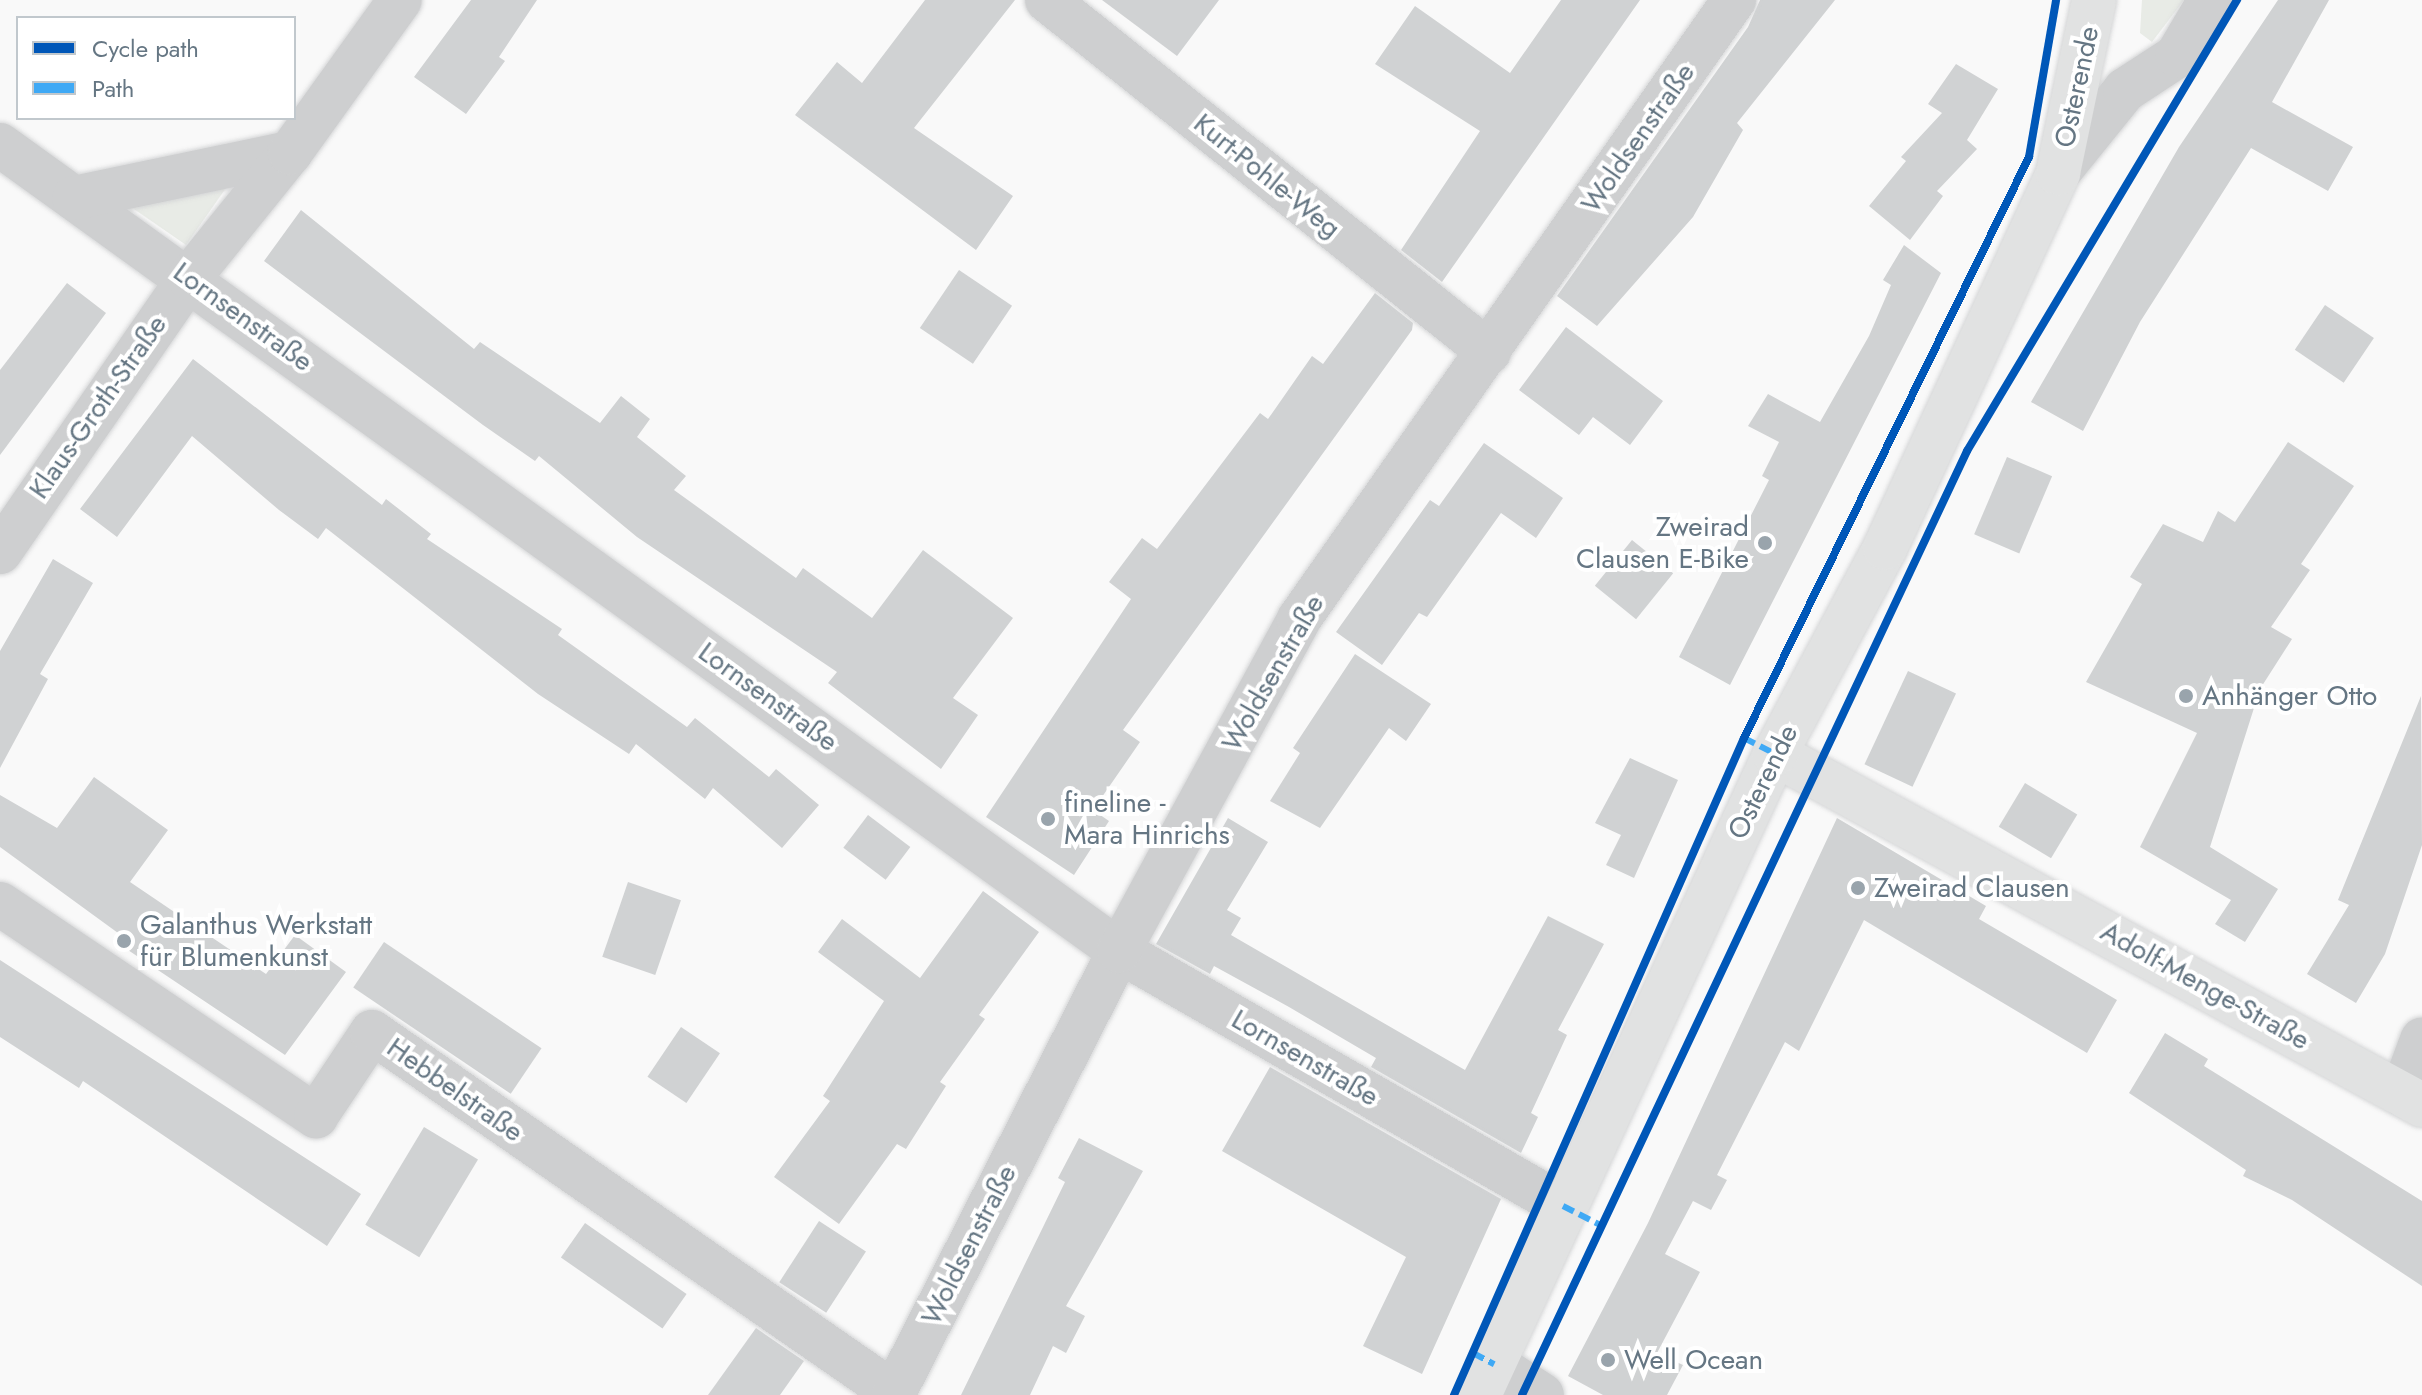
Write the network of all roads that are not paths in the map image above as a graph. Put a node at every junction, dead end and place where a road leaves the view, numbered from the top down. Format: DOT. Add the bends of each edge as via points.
graph roads {
  1 [pos="400,0"];
  2 [pos="1047,0"];
  3 [pos="1734,0"];
  4 [pos="2094,0"];
  5 [pos="2210,0"];
  6 [pos="0,145"];
  7 [pos="290,153"];
  8 [pos="2058,173"];
  9 [pos="74,198"];
  10 [pos="189,278"];
  11 [pos="1489,352"];
  12 [pos="0,552"];
  13 [pos="1775,754"];
  14 [pos="0,904"];
  15 [pos="1119,951"];
  16 [pos="2422,1040"];
  17 [pos="2412,1100"];
  18 [pos="1563,1206"];
  19 [pos="1487,1380"];
  20 [pos="893,1394"];
  21 [pos="1542,1395"];
  1 -- 7 [label="street, Klaus-Groth-Straße"];
  2 -- 11 [label="street, Kurt-Pohle-Weg"];
  3 -- 11 [label="street, Woldsenstraße"];
  4 -- 8 [label="main road, Osterende"];
  5 -- 8 [label="street, Osterende" via="2177,56 2125,90"];
  6 -- 9 [label="street, Lornsenstraße"];
  7 -- 9 [label="street"];
  7 -- 10 [label="street, Klaus-Groth-Straße"];
  8 -- 13 [label="main road, Osterende" via="1885,548"];
  9 -- 10 [label="street, Lornsenstraße"];
  10 -- 12 [label="street, Klaus-Groth-Straße"];
  10 -- 15 [label="street, Lornsenstraße"];
  11 -- 15 [label="street, Woldsenstraße" via="1299,619"];
  13 -- 17 [label="main road, Adolf-Menge-Straße"];
  13 -- 18 [label="main road, Osterende"];
  14 -- 20 [label="street, Hebbelstraße" via="316,1116 372,1032"];
  15 -- 18 [label="street, Lornsenstraße"];
  15 -- 20 [label="street, Woldsenstraße"];
  16 -- 17 [label="street"];
  18 -- 19 [label="main road, Osterende"];
  19 -- 21 [label="street"];
}
